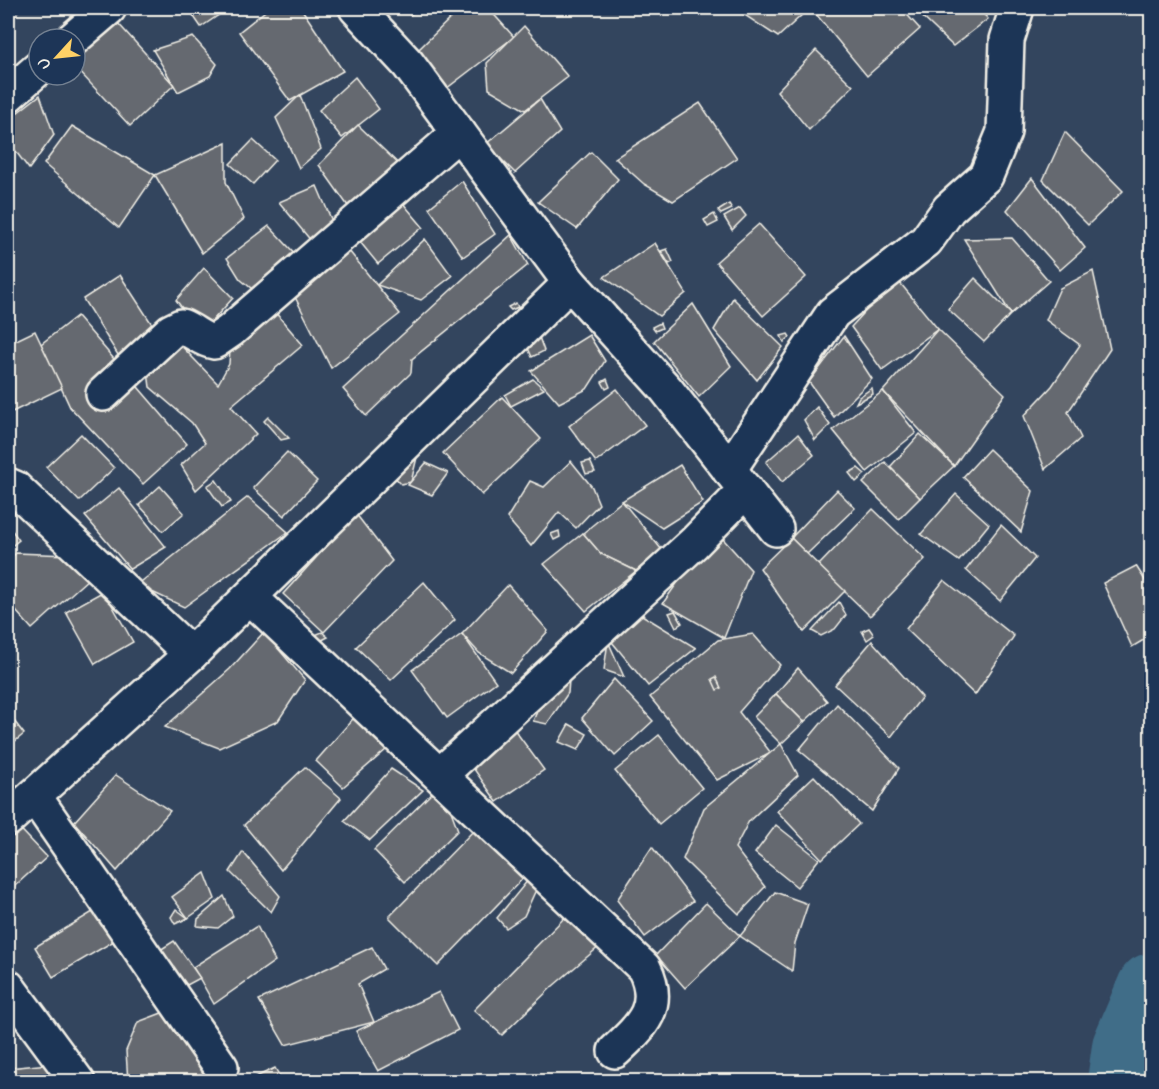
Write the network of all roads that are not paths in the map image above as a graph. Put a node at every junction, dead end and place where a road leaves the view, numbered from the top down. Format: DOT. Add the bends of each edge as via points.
graph roads {
  1 [pos="109,8"];
  2 [pos="356,8"];
  3 [pos="1017,8"];
  4 [pos="87,27"];
  5 [pos="27,78"];
  6 [pos="8,95"];
  7 [pos="459,133"];
  8 [pos="570,283"];
  9 [pos="103,394"];
  10 [pos="738,480"];
  11 [pos="8,485"];
  12 [pos="776,529"];
  13 [pos="250,597"];
  14 [pos="191,654"];
  15 [pos="440,775"];
  16 [pos="35,797"];
  17 [pos="8,819"];
  18 [pos="8,987"];
  19 [pos="615,1051"];
  20 [pos="221,1067"];
  21 [pos="78,1082"];
  1 -- 4 [label="street"];
  2 -- 7 [label="street" via="408,63"];
  3 -- 10 [label="street" via="1007,40 1004,132 986,176 949,209 926,241 833,313"];
  5 -- 6 [label="street"];
  7 -- 8 [label="street"];
  7 -- 9 [label="street" via="231,331 214,342 203,341 181,327 171,331"];
  8 -- 10 [label="street" via="666,389"];
  8 -- 13 [label="street"];
  10 -- 12 [label="street"];
  10 -- 15 [label="street" via="694,543"];
  11 -- 14 [label="street"];
  13 -- 14 [label="street"];
  13 -- 15 [label="street"];
  14 -- 16 [label="street"];
  15 -- 19 [label="street" via="644,968 652,985 652,1004 636,1031"];
  16 -- 17 [label="street"];
  16 -- 20 [label="street"];
  18 -- 21 [label="street"];
}
